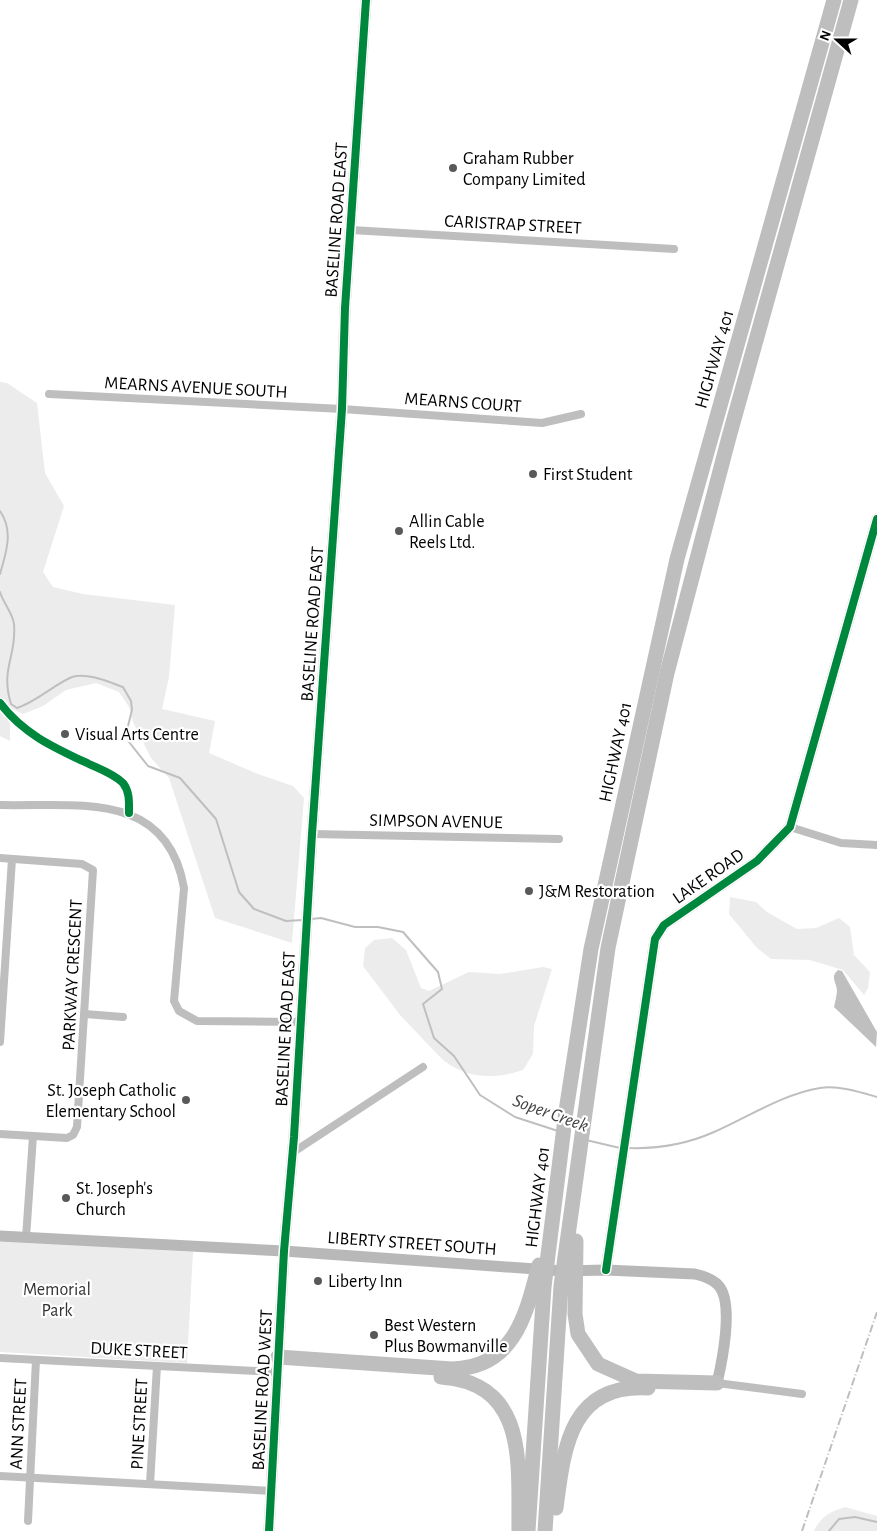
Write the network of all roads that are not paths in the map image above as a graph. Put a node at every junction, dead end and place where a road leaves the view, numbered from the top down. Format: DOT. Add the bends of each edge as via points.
graph roads {
  1 [pos="366,0"];
  2 [pos="834,0"];
  3 [pos="851,0"];
  4 [pos="351,230"];
  5 [pos="674,249"];
  6 [pos="49,394"];
  7 [pos="342,409"];
  8 [pos="581,414"];
  9 [pos="877,519"];
  10 [pos="0,805"];
  11 [pos="790,827"];
  12 [pos="312,834"];
  13 [pos="559,839"];
  14 [pos="877,845"];
  15 [pos="0,858"];
  16 [pos="12,859"];
  17 [pos="85,1014"];
  18 [pos="123,1017"];
  19 [pos="300,1022"];
  20 [pos="0,1042"];
  21 [pos="423,1067"];
  22 [pos="0,1134"];
  23 [pos="33,1136"];
  24 [pos="292,1153"];
  25 [pos="0,1236"];
  26 [pos="26,1238"];
  27 [pos="284,1251"];
  28 [pos="606,1270"];
  29 [pos="568,1286"];
  30 [pos="538,1288"];
  31 [pos="0,1358"];
  32 [pos="36,1360"];
  33 [pos="278,1365"];
  34 [pos="157,1366"];
  35 [pos="718,1383"];
  36 [pos="802,1394"];
  37 [pos="0,1476"];
  38 [pos="30,1477"];
  39 [pos="150,1484"];
  40 [pos="272,1491"];
  41 [pos="28,1520"];
  42 [pos="269,1531"];
  43 [pos="518,1531"];
  44 [pos="528,1531"];
  45 [pos="545,1531"];
  46 [pos="553,1531"];
  1 -- 4 [label="street, BASELINE ROAD EAST"];
  2 -- 30 [label="highway, HIGHWAY 401" via="677,559 591,949 562,1143 554,1165 545,1258"];
  3 -- 29 [label="highway, HIGHWAY 401" via="667,673 608,948 578,1162"];
  4 -- 5 [label="street, CARISTRAP STREET"];
  4 -- 7 [label="street, BASELINE ROAD EAST"];
  6 -- 7 [label="street, MEARNS AVENUE SOUTH"];
  7 -- 8 [label="street, MEARNS COURT" via="542,423"];
  7 -- 12 [label="street, BASELINE ROAD EAST"];
  9 -- 11 [label="street, LAKE ROAD"];
  10 -- 19 [label="street" via="116,809 143,820 168,843 182,873 184,888 174,1001 178,1011 197,1021"];
  11 -- 14 [label="street" via="841,844"];
  11 -- 28 [label="street, LAKE ROAD" via="757,861 664,925 655,939"];
  12 -- 13 [label="street, SIMPSON AVENUE"];
  12 -- 19 [label="street, BASELINE ROAD EAST"];
  15 -- 16 [label="street, PARKWAY CRESCENT"];
  16 -- 17 [label="street, PARKWAY CRESCENT" via="82,864 93,870"];
  16 -- 20 [label="street"];
  17 -- 18 [label="street"];
  17 -- 23 [label="street, PARKWAY CRESCENT" via="77,1127 67,1138"];
  19 -- 24 [label="street, BASELINE ROAD EAST"];
  21 -- 24 [label="street"];
  22 -- 23 [label="street, PARKWAY CRESCENT"];
  23 -- 26 [label="street"];
  24 -- 27 [label="street, BASELINE ROAD EAST"];
  25 -- 26 [label="street, LIBERTY STREET SOUTH"];
  26 -- 27 [label="street, LIBERTY STREET SOUTH"];
  27 -- 28 [label="street, LIBERTY STREET SOUTH" via="563,1272"];
  27 -- 33 [label="street, BASELINE ROAD WEST"];
  28 -- 35 [label="street, LIBERTY STREET SOUTH" via="695,1274 720,1287 725,1302 726,1332"];
  29 -- 35 [label="highway" via="578,1334 598,1364 636,1381"];
  29 -- 45 [label="highway"];
  30 -- 33 [label="highway" via="508,1345 492,1359 473,1367"];
  30 -- 44 [label="highway"];
  31 -- 32 [label="street, DUKE STREET"];
  32 -- 34 [label="street, DUKE STREET"];
  32 -- 38 [label="street, ANN STREET"];
  33 -- 34 [label="street, DUKE STREET"];
  33 -- 40 [label="street, BASELINE ROAD WEST"];
  33 -- 43 [label="highway" via="450,1377 480,1388 504,1410 513,1431 518,1459"];
  34 -- 39 [label="street, PINE STREET"];
  35 -- 36 [label="street"];
  35 -- 46 [label="highway" via="704,1390 637,1387 610,1392 591,1402 579,1415 570,1434"];
  37 -- 38 [label="street"];
  38 -- 39 [label="street"];
  38 -- 41 [label="street, ANN STREET"];
  39 -- 40 [label="street"];
  40 -- 42 [label="street, BASELINE ROAD WEST"];
}
